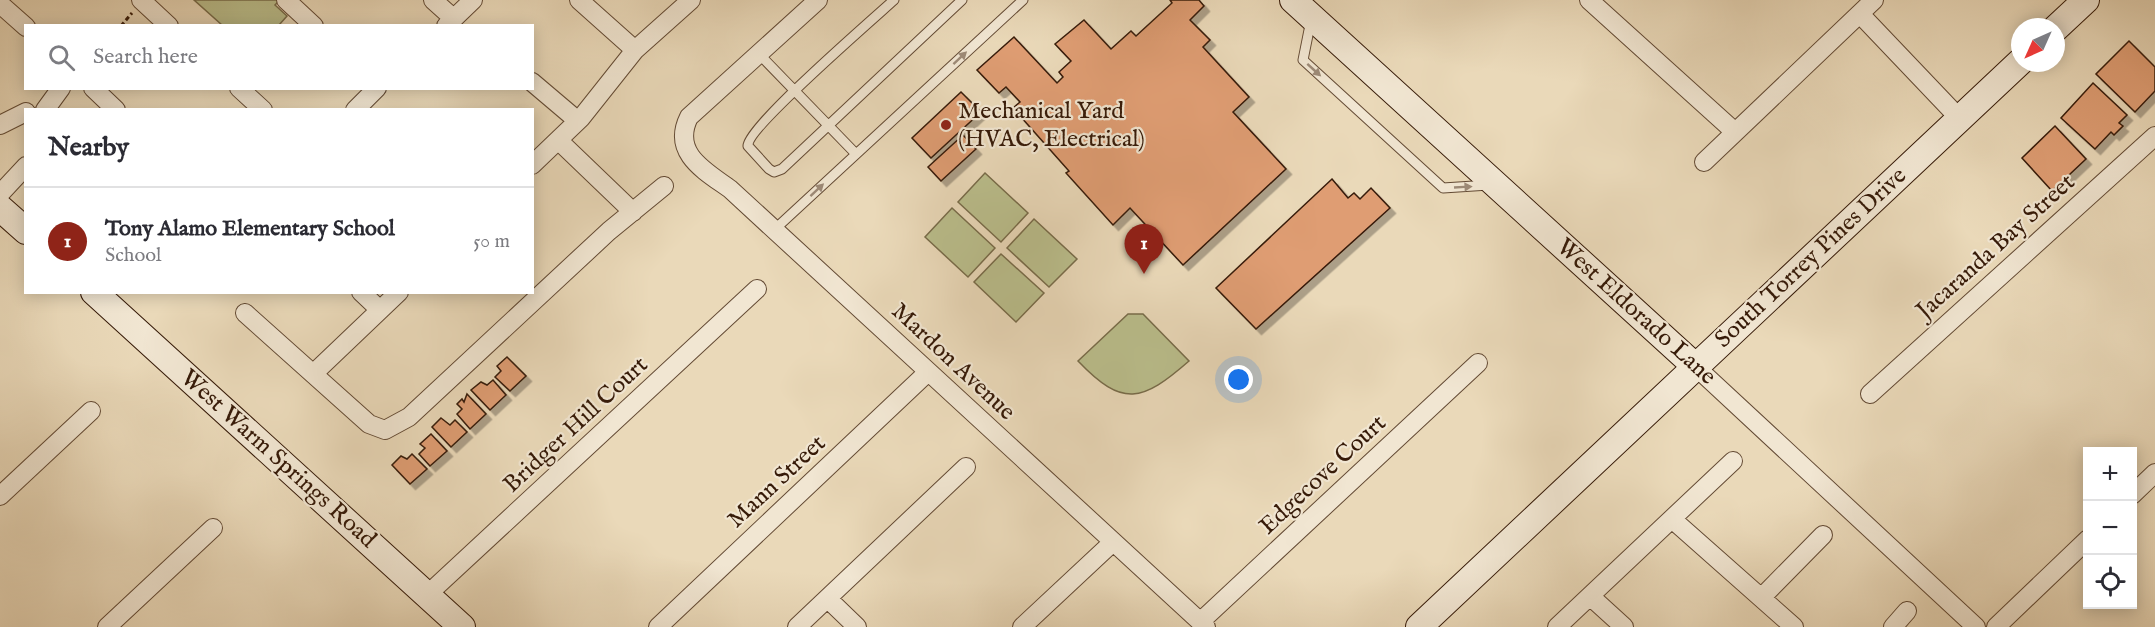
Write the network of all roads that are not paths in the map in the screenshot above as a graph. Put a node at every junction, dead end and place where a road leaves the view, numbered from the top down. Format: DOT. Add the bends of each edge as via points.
graph roads {
  1 [pos="141,0"];
  2 [pos="286,0"];
  3 [pos="433,0"];
  4 [pos="473,0"];
  5 [pos="579,0"];
  6 [pos="691,0"];
  7 [pos="819,0"];
  8 [pos="894,0"];
  9 [pos="962,0"];
  10 [pos="1023,0"];
  11 [pos="1293,0"];
  12 [pos="1589,0"];
  13 [pos="1874,0"];
  14 [pos="2086,0"];
  15 [pos="0,4"];
  16 [pos="1860,14"];
  17 [pos="1312,17"];
  18 [pos="2065,20"];
  19 [pos="449,22"];
  20 [pos="167,24"];
  21 [pos="312,24"];
  22 [pos="24,25"];
  23 [pos="634,50"];
  24 [pos="759,54"];
  25 [pos="2011,71"];
  26 [pos="534,84"];
  27 [pos="59,90"];
  28 [pos="95,90"];
  29 [pos="241,90"];
  30 [pos="375,90"];
  31 [pos="795,91"];
  32 [pos="43,108"];
  33 [pos="114,108"];
  34 [pos="260,108"];
  35 [pos="357,108"];
  36 [pos="24,113"];
  37 [pos="1960,119"];
  38 [pos="578,121"];
  39 [pos="0,125"];
  40 [pos="829,126"];
  41 [pos="1735,132"];
  42 [pos="2155,136"];
  43 [pos="558,140"];
  44 [pos="856,154"];
  45 [pos="1704,162"];
  46 [pos="534,163"];
  47 [pos="24,168"];
  48 [pos="1496,185"];
  49 [pos="664,186"];
  50 [pos="0,194"];
  51 [pos="0,208"];
  52 [pos="633,212"];
  53 [pos="24,229"];
  54 [pos="774,230"];
  55 [pos="757,290"];
  56 [pos="96,294"];
  57 [pos="363,294"];
  58 [pos="397,294"];
  59 [pos="380,310"];
  60 [pos="245,313"];
  61 [pos="1478,363"];
  62 [pos="1696,367"];
  63 [pos="928,372"];
  64 [pos="313,374"];
  65 [pos="1870,394"];
  66 [pos="91,411"];
  67 [pos="1733,461"];
  68 [pos="966,467"];
  69 [pos="2155,473"];
  70 [pos="2137,491"];
  71 [pos="0,496"];
  72 [pos="1672,519"];
  73 [pos="213,528"];
  74 [pos="1823,535"];
  75 [pos="1113,542"];
  76 [pos="2083,544"];
  77 [pos="427,595"];
  78 [pos="1590,596"];
  79 [pos="1762,597"];
  80 [pos="828,599"];
  81 [pos="1907,611"];
  82 [pos="1203,624"];
  83 [pos="107,627"];
  84 [pos="462,627"];
  85 [pos="658,627"];
  86 [pos="797,627"];
  87 [pos="857,627"];
  88 [pos="1022,627"];
  89 [pos="1419,627"];
  90 [pos="1557,627"];
  91 [pos="1624,627"];
  92 [pos="1794,627"];
  93 [pos="1893,627"];
  94 [pos="1976,627"];
  95 [pos="1996,627"];
  1 -- 20 [label="street"];
  2 -- 21 [label="street"];
  3 -- 19 [label="street"];
  4 -- 19 [label="street"];
  5 -- 23 [label="street"];
  6 -- 23 [label="street"];
  7 -- 24 [label="street"];
  8 -- 31 [label="lane"];
  9 -- 40 [label="lane"];
  44 -- 10 [label="lane, one-way"];
  11 -- 17 [label="street, West Eldorado Lane"];
  12 -- 41 [label="street"];
  13 -- 16 [label="street"];
  14 -- 18 [label="street"];
  15 -- 22 [label="street"];
  16 -- 37 [label="street"];
  16 -- 41 [label="street"];
  17 -- 48 [label="street, West Eldorado Lane"];
  17 -- 48 [label="lane, one-way" via="1303,60 1443,188"];
  23 -- 38 [label="street"];
  24 -- 31 [label="lane"];
  24 -- 54 [label="street, Mardon Avenue" via="688,117 684,126 686,152"];
  25 -- 37 [label="street, South Torrey Pines Drive"];
  26 -- 38 [label="street"];
  27 -- 32 [label="street"];
  28 -- 33 [label="street"];
  29 -- 34 [label="street"];
  30 -- 35 [label="street"];
  31 -- 40 [label="lane"];
  31 -- 40 [label="lane" via="748,140 748,146 769,169 778,172"];
  36 -- 39 [label="street"];
  37 -- 62 [label="street, South Torrey Pines Drive"];
  38 -- 43 [label="street"];
  40 -- 44 [label="lane"];
  41 -- 45 [label="street"];
  42 -- 65 [label="street, Jacaranda Bay Street"];
  43 -- 46 [label="street"];
  43 -- 52 [label="street"];
  54 -- 44 [label="lane, one-way"];
  47 -- 50 [label="street"];
  48 -- 62 [label="street, West Eldorado Lane"];
  49 -- 52 [label="street"];
  51 -- 53 [label="street"];
  52 -- 64 [label="street" via="409,417 385,430 369,424"];
  54 -- 63 [label="street, Mardon Avenue"];
  55 -- 77 [label="street, Bridger Hill Court"];
  56 -- 77 [label="street, West Warm Springs Road"];
  57 -- 59 [label="street"];
  58 -- 59 [label="street"];
  59 -- 64 [label="street"];
  60 -- 64 [label="street"];
  61 -- 82 [label="street, Edgecove Court"];
  62 -- 89 [label="street, South Torrey Pines Drive"];
  62 -- 94 [label="street, West Eldorado Lane"];
  63 -- 75 [label="street, Mardon Avenue"];
  63 -- 85 [label="street, Mann Street"];
  66 -- 71 [label="street"];
  67 -- 72 [label="street"];
  68 -- 80 [label="street"];
  69 -- 70 [label="street"];
  72 -- 78 [label="street"];
  72 -- 79 [label="street"];
  73 -- 83 [label="street"];
  74 -- 79 [label="street"];
  75 -- 82 [label="street, Mardon Avenue"];
  75 -- 88 [label="street"];
  76 -- 95 [label="street"];
  77 -- 84 [label="street, West Warm Springs Road"];
  78 -- 90 [label="street"];
  78 -- 91 [label="street"];
  79 -- 92 [label="street"];
  80 -- 86 [label="street"];
  80 -- 87 [label="street"];
  81 -- 93 [label="street"];
}
